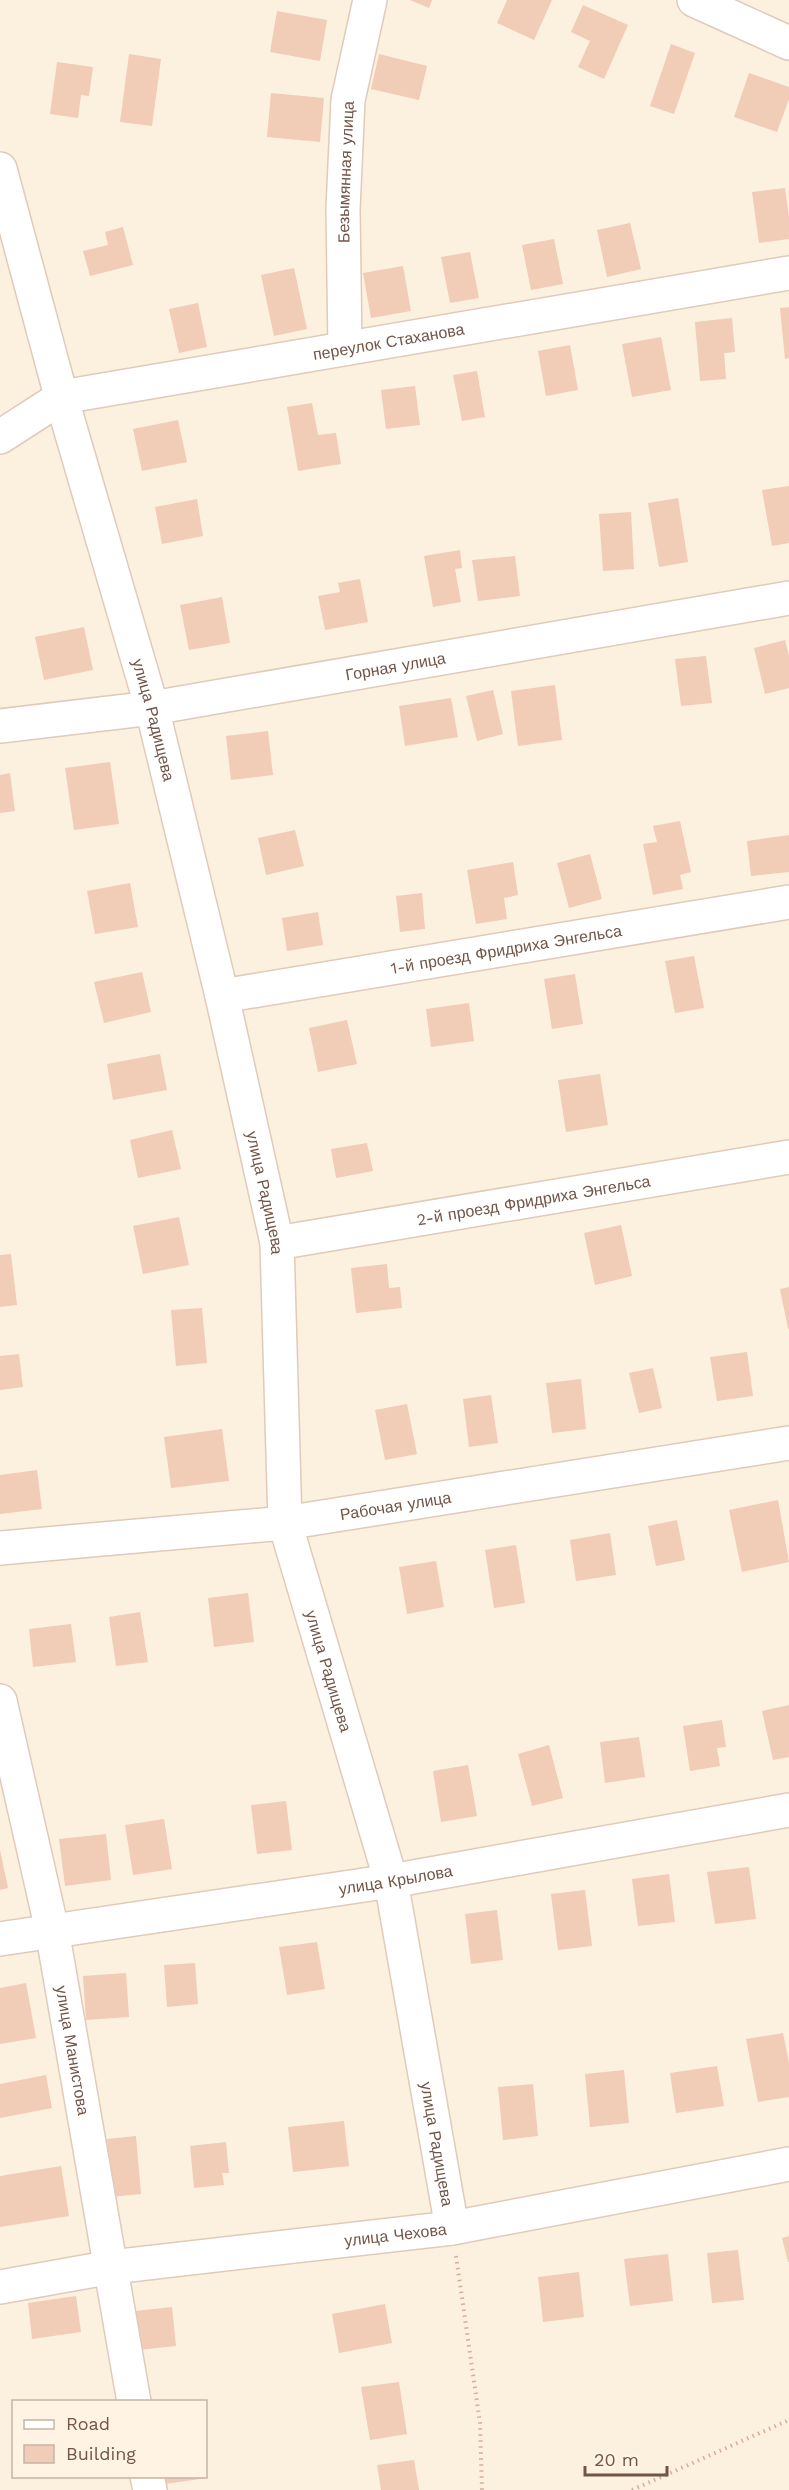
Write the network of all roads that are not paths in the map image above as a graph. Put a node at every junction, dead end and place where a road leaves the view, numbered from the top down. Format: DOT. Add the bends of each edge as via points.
graph roads {
  1 [pos="370,0"];
  2 [pos="694,0"];
  3 [pos="789,43"];
  4 [pos="0,169"];
  5 [pos="789,273"];
  6 [pos="345,348"];
  7 [pos="62,397"];
  8 [pos="0,437"];
  9 [pos="789,598"];
  10 [pos="152,708"];
  11 [pos="0,726"];
  12 [pos="789,902"];
  13 [pos="222,996"];
  14 [pos="789,1157"];
  15 [pos="277,1243"];
  16 [pos="789,1443"];
  17 [pos="285,1523"];
  18 [pos="0,1548"];
  19 [pos="0,1701"];
  20 [pos="789,1810"];
  21 [pos="391,1881"];
  22 [pos="52,1930"];
  23 [pos="0,1939"];
  24 [pos="789,2164"];
  25 [pos="452,2228"];
  26 [pos="112,2267"];
  27 [pos="0,2287"];
  28 [pos="135,2400"];
  1 -- 6 [label="street, Безымянная улица" via="348,100 343,209"];
  2 -- 3 [label="street"];
  4 -- 7 [label="street, улица Радищева"];
  5 -- 6 [label="street, переулок Стаханова"];
  6 -- 7 [label="street, переулок Стаханова"];
  7 -- 8 [label="street, переулок Стаханова"];
  7 -- 10 [label="street, улица Радищева"];
  9 -- 10 [label="street, Горная улица"];
  10 -- 11 [label="street, Горная улица"];
  10 -- 13 [label="street, улица Радищева"];
  12 -- 13 [label="street, 1-й проезд Фридриха Энгельса"];
  13 -- 15 [label="street, улица Радищева"];
  14 -- 15 [label="street, 2-й проезд Фридриха Энгельса"];
  15 -- 17 [label="street, улица Радищева"];
  16 -- 17 [label="street, Рабочая улица"];
  17 -- 18 [label="street, Рабочая улица"];
  17 -- 21 [label="street, улица Радищева"];
  19 -- 22 [label="street, улица Манистова"];
  20 -- 21 [label="street, улица Крылова"];
  21 -- 22 [label="street, улица Крылова"];
  21 -- 25 [label="street, улица Радищева"];
  22 -- 23 [label="street, улица Крылова"];
  22 -- 26 [label="street, улица Манистова"];
  24 -- 25 [label="street, улица Чехова"];
  25 -- 26 [label="street, улица Чехова"];
  26 -- 27 [label="street, улица Чехова"];
  26 -- 28 [label="street, улица Манистова"];
}
